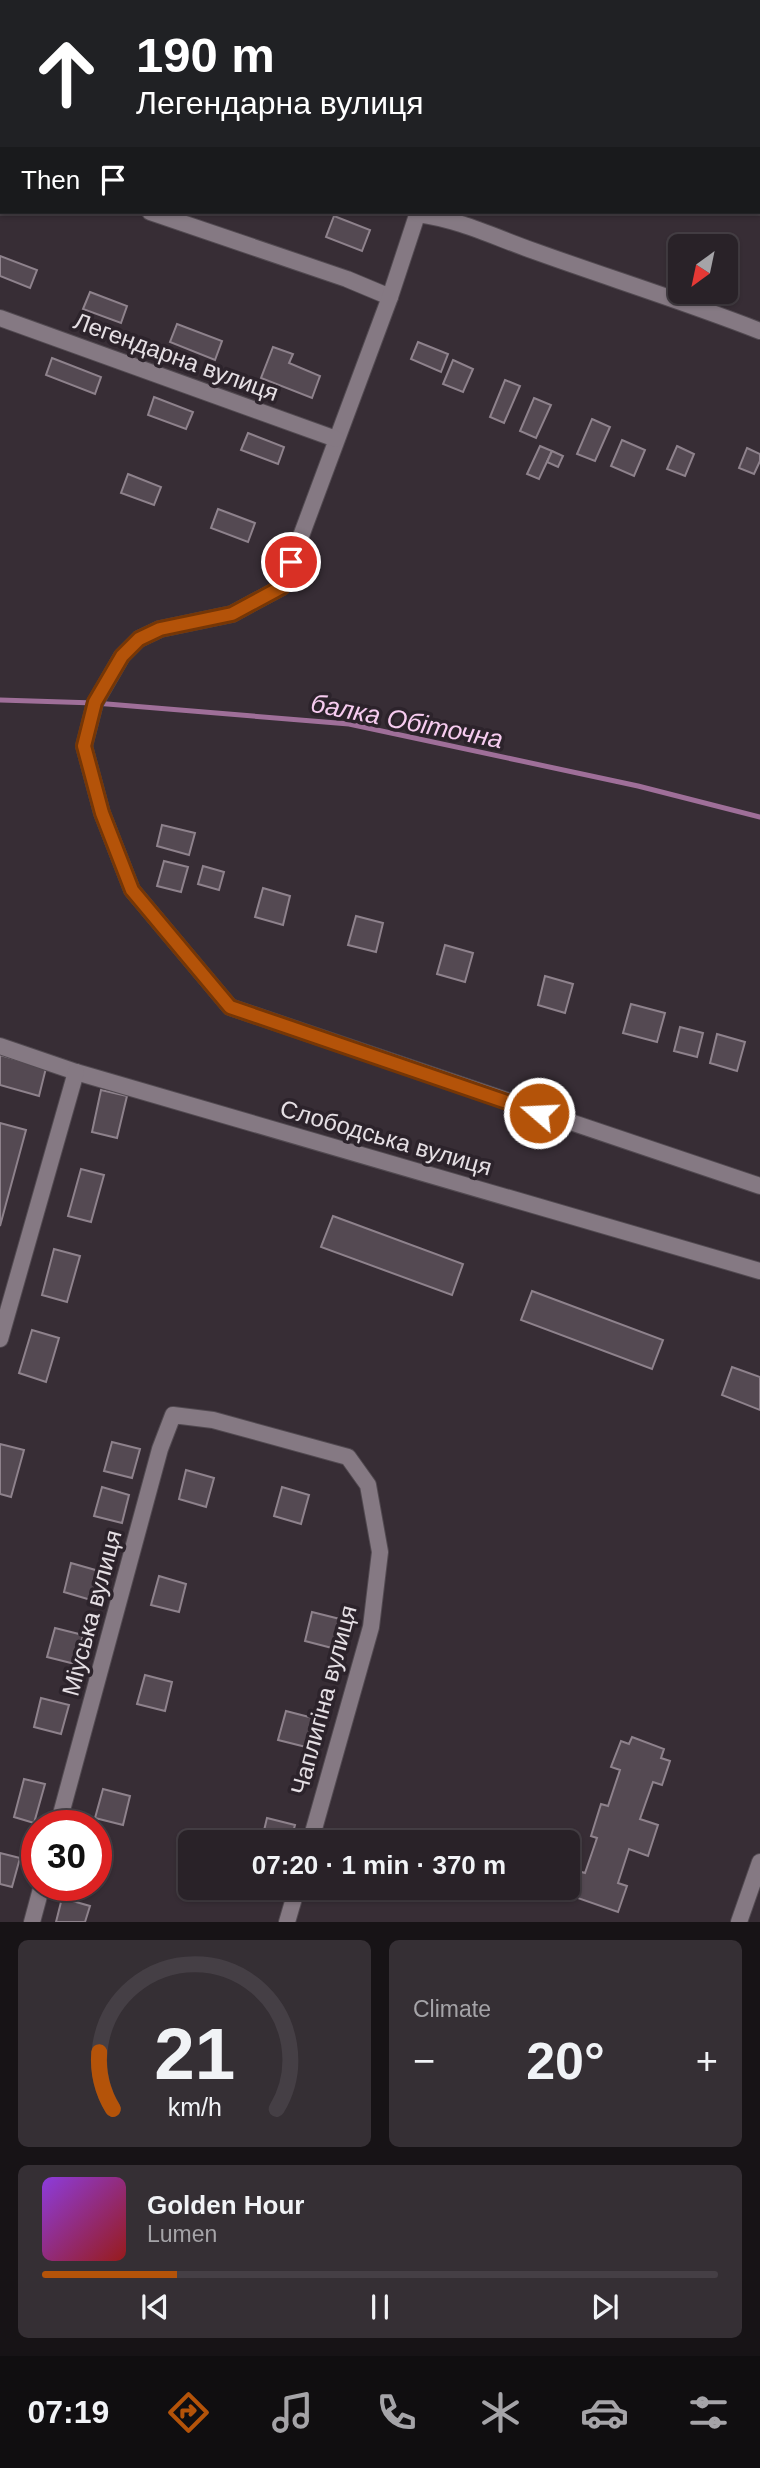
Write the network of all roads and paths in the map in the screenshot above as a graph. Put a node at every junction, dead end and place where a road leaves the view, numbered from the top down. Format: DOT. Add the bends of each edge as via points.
graph roads {
  1 [pos="156,214"];
  2 [pos="418,214"];
  3 [pos="424,214"];
  4 [pos="390,297"];
  5 [pos="0,318"];
  6 [pos="760,331"];
  7 [pos="336,439"];
  8 [pos="0,1046"];
  9 [pos="76,1072"];
  10 [pos="760,1186"];
  11 [pos="760,1271"];
  12 [pos="0,1339"];
  13 [pos="173,1415"];
  14 [pos="62,1810"];
  15 [pos="314,1830"];
  16 [pos="758,1872"];
  17 [pos="293,1900"];
  18 [pos="38,1901"];
  19 [pos="32,1922"];
  20 [pos="287,1922"];
  21 [pos="739,1922"];
  1 -- 4 [label="street"];
  2 -- 4 [label="street"];
  3 -- 6 [label="street" via="449,218"];
  4 -- 7 [label="street"];
  5 -- 7 [label="street, Легендарна вулиця"];
  7 -- 10 [label="street" via="282,587 232,614 160,629 139,639 122,656 95,702 84,746 102,813 132,890 230,1007"];
  8 -- 9 [label="street, Слободська вулиця"];
  9 -- 11 [label="street, Слободська вулиця"];
  9 -- 12 [label="street"];
  13 -- 14 [label="street, Міуська вулиця"];
  13 -- 15 [label="street, Чаплигіна вулиця" via="213,1420 348,1457 368,1485 380,1552 371,1627"];
  16 -- 21 [label="street"];
  17 -- 20 [label="street"];
  18 -- 19 [label="street"];
}
